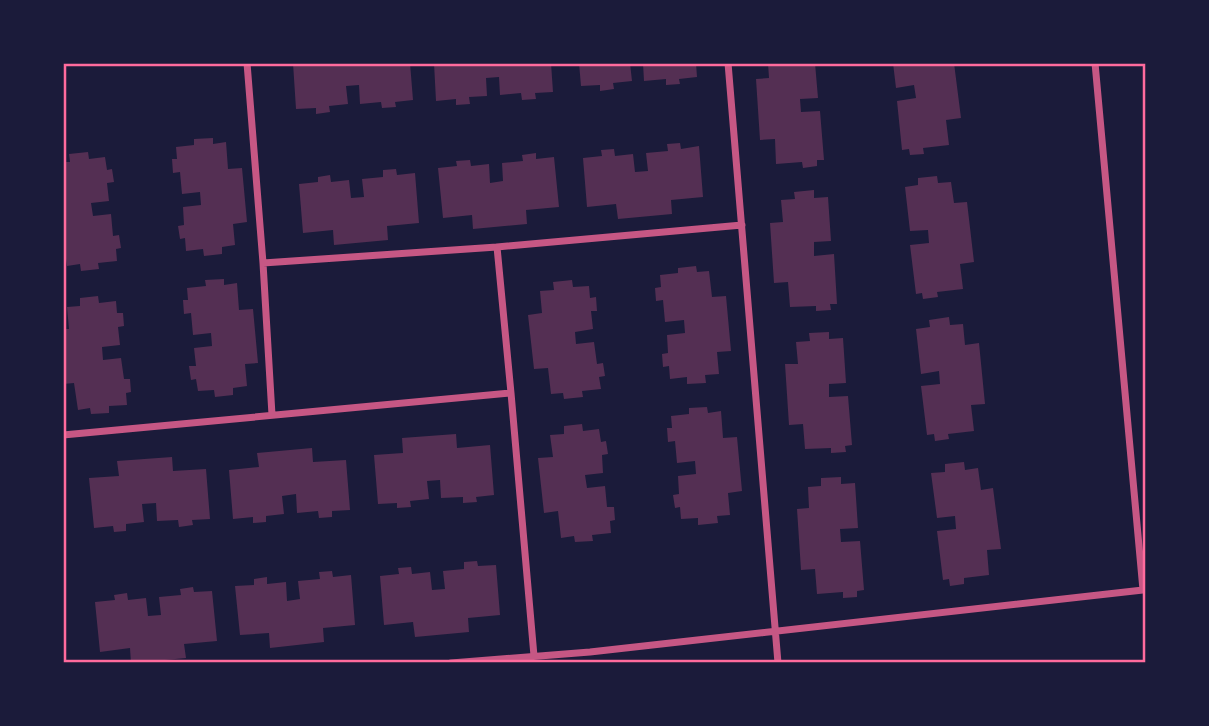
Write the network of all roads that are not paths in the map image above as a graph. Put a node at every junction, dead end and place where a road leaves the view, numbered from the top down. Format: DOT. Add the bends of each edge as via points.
graph roads {
  1 [pos="247,63"];
  2 [pos="728,63"];
  3 [pos="1095,63"];
  4 [pos="742,225"];
  5 [pos="497,247"];
  6 [pos="263,263"];
  7 [pos="511,393"];
  8 [pos="272,415"];
  9 [pos="63,435"];
  10 [pos="775,632"];
  11 [pos="534,656"];
  12 [pos="451,663"];
  13 [pos="778,663"];
  1 -- 6 [label="street"];
  2 -- 4 [label="street"];
  3 -- 10 [label="street" via="1143,590"];
  4 -- 5 [label="street"];
  4 -- 10 [label="street"];
  5 -- 6 [label="street"];
  5 -- 7 [label="street"];
  6 -- 8 [label="street"];
  7 -- 8 [label="street"];
  7 -- 11 [label="street"];
  8 -- 9 [label="street"];
  10 -- 11 [label="street"];
  10 -- 13 [label="street"];
  11 -- 12 [label="street"];
}
